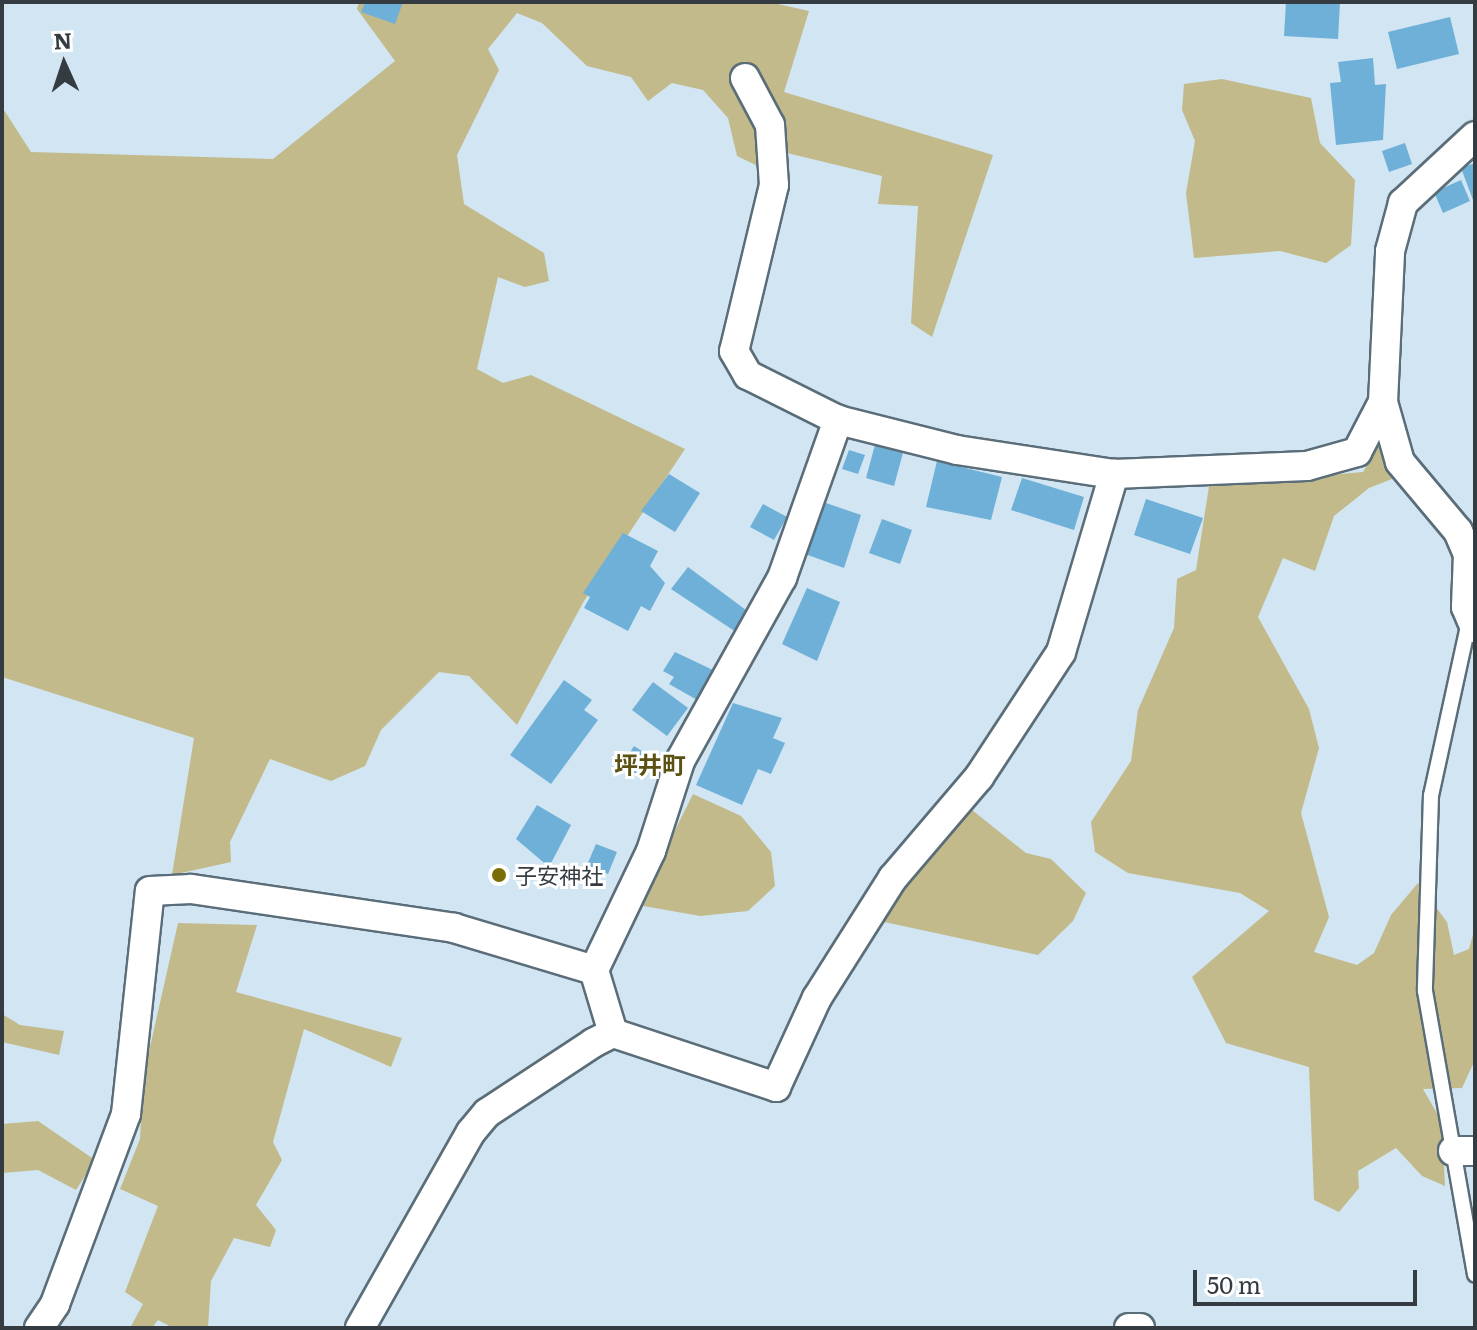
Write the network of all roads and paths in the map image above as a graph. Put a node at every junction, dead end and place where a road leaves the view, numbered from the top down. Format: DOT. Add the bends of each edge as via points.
graph roads {
  1 [pos="745,78"];
  2 [pos="1475,136"];
  3 [pos="1383,402"];
  4 [pos="838,420"];
  5 [pos="1114,474"];
  6 [pos="1471,627"];
  7 [pos="594,970"];
  8 [pos="613,1033"];
  9 [pos="1464,1151"];
  10 [pos="1475,1275"];
  11 [pos="39,1328"];
  12 [pos="360,1328"];
  13 [pos="1129,1328"];
  14 [pos="1140,1328"];
  1 -- 4 [label="street" via="770,125 774,185 734,351 748,375"];
  2 -- 3 [label="street" via="1403,203 1390,251"];
  3 -- 5 [label="street" via="1357,452 1307,466"];
  3 -- 6 [label="street" via="1400,462 1458,531 1468,554"];
  4 -- 5 [label="street" via="957,450"];
  4 -- 7 [label="street" via="782,578 680,761 651,851"];
  5 -- 8 [label="street" via="1061,652 979,777 893,878 817,998 776,1087"];
  6 -- 9 [label="lane" via="1424,864 1425,991"];
  7 -- 8 [label="street"];
  7 -- 11 [label="street" via="454,928 191,889 150,891 126,1114 55,1304"];
  8 -- 12 [label="street" via="487,1113 386,1274"];
  9 -- 10 [label="lane"];
  13 -- 14 [label="street"];
}
